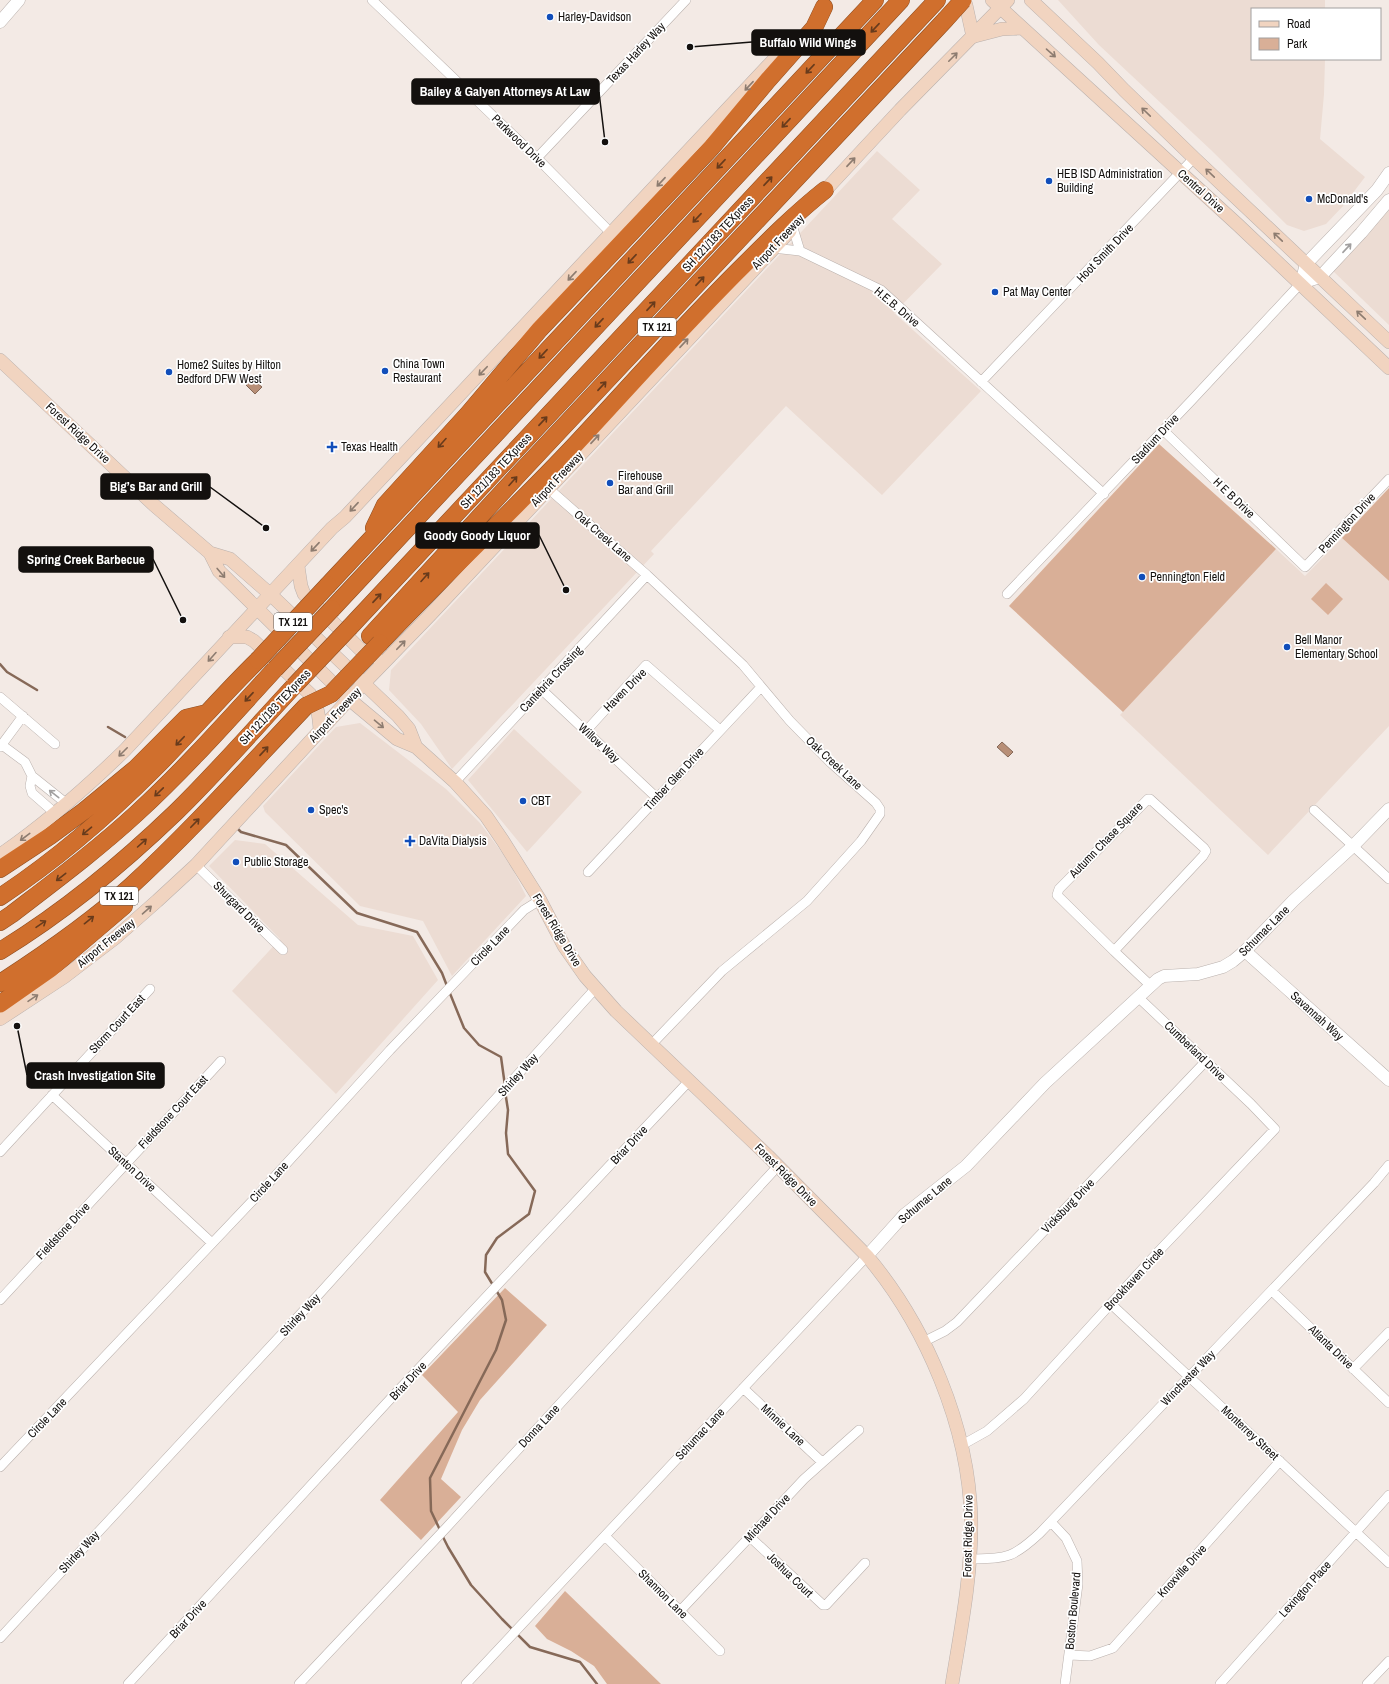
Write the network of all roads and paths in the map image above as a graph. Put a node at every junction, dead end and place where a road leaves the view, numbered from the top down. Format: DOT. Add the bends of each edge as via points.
graph roads {
  1 [pos="19,0"];
  2 [pos="372,0"];
  3 [pos="686,0"];
  4 [pos="875,0"];
  5 [pos="901,0"];
  6 [pos="937,0"];
  7 [pos="962,0"];
  8 [pos="1031,0"];
  9 [pos="827,3"];
  10 [pos="1000,3"];
  11 [pos="1042,5"];
  12 [pos="0,22"];
  13 [pos="1022,28"];
  14 [pos="973,37"];
  15 [pos="1164,129"];
  16 [pos="1150,144"];
  17 [pos="537,158"];
  18 [pos="1194,158"];
  19 [pos="1180,173"];
  20 [pos="1389,173"];
  21 [pos="1385,187"];
  22 [pos="825,190"];
  23 [pos="1389,200"];
  24 [pos="793,228"];
  25 [pos="612,234"];
  26 [pos="774,248"];
  27 [pos="800,251"];
  28 [pos="1306,264"];
  29 [pos="1320,277"];
  30 [pos="1301,283"];
  31 [pos="1389,342"];
  32 [pos="0,360"];
  33 [pos="1389,368"];
  34 [pos="981,382"];
  35 [pos="1163,430"];
  36 [pos="1389,479"];
  37 [pos="549,489"];
  38 [pos="1104,494"];
  39 [pos="366,545"];
  40 [pos="210,553"];
  41 [pos="298,566"];
  42 [pos="1306,567"];
  43 [pos="647,575"];
  44 [pos="270,594"];
  45 [pos="1007,594"];
  46 [pos="258,608"];
  47 [pos="230,637"];
  48 [pos="375,640"];
  49 [pos="388,659"];
  50 [pos="364,683"];
  51 [pos="761,687"];
  52 [pos="541,689"];
  53 [pos="0,697"];
  54 [pos="349,699"];
  55 [pos="207,713"];
  56 [pos="23,716"];
  57 [pos="320,730"];
  58 [pos="720,730"];
  59 [pos="586,731"];
  60 [pos="55,744"];
  61 [pos="1,746"];
  62 [pos="416,747"];
  63 [pos="32,776"];
  64 [pos="455,782"];
  65 [pos="225,792"];
  66 [pos="657,798"];
  67 [pos="67,804"];
  68 [pos="1389,809"];
  69 [pos="1314,810"];
  70 [pos="56,814"];
  71 [pos="1353,846"];
  72 [pos="0,855"];
  73 [pos="196,864"];
  74 [pos="0,869"];
  75 [pos="588,872"];
  76 [pos="1389,879"];
  77 [pos="0,897"];
  78 [pos="540,900"];
  79 [pos="0,922"];
  80 [pos="283,950"];
  81 [pos="0,951"];
  82 [pos="1114,951"];
  83 [pos="1245,952"];
  84 [pos="0,983"];
  85 [pos="1150,986"];
  86 [pos="595,988"];
  87 [pos="150,989"];
  88 [pos="1138,997"];
  89 [pos="0,1004"];
  90 [pos="0,1019"];
  91 [pos="652,1044"];
  92 [pos="221,1061"];
  93 [pos="1206,1061"];
  94 [pos="690,1080"];
  95 [pos="1389,1080"];
  96 [pos="52,1095"];
  97 [pos="1251,1104"];
  98 [pos="0,1152"];
  99 [pos="126,1163"];
  100 [pos="1389,1165"];
  101 [pos="778,1166"];
  102 [pos="212,1243"];
  103 [pos="867,1256"];
  104 [pos="1272,1291"];
  105 [pos="0,1300"];
  106 [pos="1111,1304"];
  107 [pos="1389,1332"];
  108 [pos="923,1342"];
  109 [pos="1353,1369"];
  110 [pos="1190,1377"];
  111 [pos="743,1388"];
  112 [pos="1389,1403"];
  113 [pos="859,1430"];
  114 [pos="962,1444"];
  115 [pos="1280,1461"];
  116 [pos="822,1462"];
  117 [pos="0,1467"];
  118 [pos="1389,1495"];
  119 [pos="1051,1522"];
  120 [pos="1356,1532"];
  121 [pos="606,1536"];
  122 [pos="750,1537"];
  123 [pos="970,1559"];
  124 [pos="865,1563"];
  125 [pos="1389,1563"];
  126 [pos="680,1611"];
  127 [pos="0,1638"];
  128 [pos="720,1651"];
  129 [pos="1070,1655"];
  130 [pos="1389,1661"];
  131 [pos="128,1684"];
  132 [pos="299,1684"];
  133 [pos="466,1684"];
  134 [pos="952,1684"];
  135 [pos="1065,1684"];
  136 [pos="1220,1684"];
  137 [pos="1367,1684"];
  1 -- 12 [label="street"];
  2 -- 17 [label="street, Parkwood Drive"];
  3 -- 17 [label="street, Texas Harley Way"];
  4 -- 39 [label="highway, TX 121, one-way"];
  5 -- 79 [label="highway, one-way, bridge" via="183,768 94,851"];
  81 -- 6 [label="highway, SH 121/183 TEXpress, one-way, bridge" via="80,896 145,841 196,791"];
  7 -- 14 [label="main road" via="966,6"];
  48 -- 7 [label="highway, TX 121, one-way, bridge" via="518,475"];
  8 -- 11 [label="main road, Central Drive"];
  9 -- 25 [label="main road, one-way"];
  9 -- 39 [label="highway, one-way" via="814,28 712,147 573,292 468,414 385,505"];
  10 -- 13 [label="main road, Central Drive"];
  10 -- 14 [label="main road, Airport Freeway"];
  15 -- 11 [label="main road, Central Drive, one-way"];
  13 -- 14 [label="main road" via="1002,29"];
  13 -- 16 [label="main road, Central Drive, one-way"];
  22 -- 14 [label="main road, Airport Freeway, one-way"];
  15 -- 16 [label="main road"];
  15 -- 18 [label="main road, Central Drive"];
  16 -- 19 [label="main road, Central Drive"];
  17 -- 25 [label="street, Parkwood Drive"];
  18 -- 19 [label="street, Hoot Smith Drive"];
  28 -- 18 [label="main road, Central Drive, one-way"];
  19 -- 30 [label="main road, Central Drive"];
  19 -- 34 [label="street, Hoot Smith Drive"];
  20 -- 21 [label="street"];
  21 -- 28 [label="street"];
  22 -- 24 [label="main road, Airport Freeway"];
  22 -- 48 [label="highway" via="796,214 718,290 548,473 428,592"];
  29 -- 23 [label="street, one-way"];
  24 -- 26 [label="main road, Airport Freeway"];
  24 -- 27 [label="street"];
  25 -- 41 [label="main road, one-way"];
  26 -- 27 [label="street, H.E.B. Drive"];
  37 -- 26 [label="main road, Airport Freeway, one-way"];
  27 -- 34 [label="street, H.E.B. Drive" via="881,290"];
  28 -- 29 [label="main road, Central Drive"];
  28 -- 30 [label="street"];
  29 -- 30 [label="street"];
  31 -- 29 [label="main road, Central Drive, one-way"];
  30 -- 33 [label="main road, Central Drive"];
  30 -- 35 [label="street, Stadium Drive"];
  32 -- 40 [label="main road, Forest Ridge Drive" via="154,505"];
  34 -- 38 [label="street"];
  35 -- 38 [label="street, Stadium Drive"];
  35 -- 42 [label="street, H E B Drive"];
  36 -- 42 [label="street, Pennington Drive"];
  37 -- 43 [label="street, Oak Creek Lane"];
  49 -- 37 [label="main road, Airport Freeway, one-way"];
  38 -- 45 [label="street, Stadium Drive"];
  39 -- 55 [label="highway, TX 121, bridge"];
  40 -- 44 [label="main road, Forest Ridge Drive" via="230,559"];
  40 -- 46 [label="main road, Forest Ridge Drive, one-way" via="218,571"];
  41 -- 44 [label="main road"];
  41 -- 49 [label="main road" via="304,594 366,654"];
  43 -- 51 [label="street, Oak Creek Lane" via="743,665"];
  43 -- 52 [label="street, Cantebria Crossing"];
  44 -- 46 [label="main road"];
  44 -- 50 [label="main road, Forest Ridge Drive"];
  46 -- 47 [label="main road"];
  46 -- 54 [label="main road, Forest Ridge Drive"];
  47 -- 57 [label="main road" via="247,637 254,641 310,694 319,711"];
  47 -- 67 [label="main road, one-way" via="126,750"];
  65 -- 48 [label="highway, TX 121, one-way" via="303,710"];
  49 -- 50 [label="main road, Airport Freeway"];
  50 -- 54 [label="main road, Airport Freeway"];
  50 -- 62 [label="main road, Forest Ridge Drive" via="409,729"];
  51 -- 58 [label="street, Timber Glen Drive"];
  51 -- 91 [label="street, Oak Creek Lane" via="790,721 876,803 880,814 861,841 807,901 722,971"];
  52 -- 59 [label="street, Willow Way"];
  52 -- 64 [label="street, Cantebria Crossing"];
  53 -- 56 [label="street"];
  54 -- 57 [label="main road, Airport Freeway"];
  54 -- 62 [label="main road, Forest Ridge Drive, one-way" via="397,739"];
  55 -- 74 [label="highway" via="186,718 135,769 84,811"];
  55 -- 77 [label="highway, TX 121, one-way" via="103,818"];
  56 -- 60 [label="street"];
  56 -- 61 [label="street"];
  57 -- 73 [label="main road, Airport Freeway"];
  58 -- 59 [label="street, Haven Drive" via="646,665"];
  58 -- 66 [label="street, Timber Glen Drive"];
  59 -- 66 [label="street, Willow Way"];
  61 -- 63 [label="street" via="24,762"];
  62 -- 64 [label="main road, Forest Ridge Drive"];
  67 -- 63 [label="street, one-way"];
  63 -- 70 [label="street" via="32,794"];
  64 -- 78 [label="main road, Forest Ridge Drive" via="486,816"];
  84 -- 65 [label="highway, TX 121, one-way" via="86,923 130,887"];
  65 -- 89 [label="highway" via="213,822 164,871 50,969"];
  66 -- 75 [label="street, Timber Glen Drive"];
  67 -- 70 [label="main road"];
  68 -- 71 [label="street, Schumac Lane"];
  69 -- 71 [label="street"];
  70 -- 72 [label="main road, one-way"];
  71 -- 76 [label="street"];
  71 -- 83 [label="street, Schumac Lane" via="1293,901"];
  73 -- 80 [label="street, Shurgard Drive"];
  90 -- 73 [label="main road, Airport Freeway, one-way" via="64,976 114,938 157,902"];
  78 -- 86 [label="main road, Forest Ridge Drive" via="564,946"];
  78 -- 102 [label="street, Circle Lane" via="524,910 444,993"];
  82 -- 82 [label="street, Autumn Chase Square" via="1057,895 1059,889 1144,800 1150,799 1206,851"];
  82 -- 85 [label="street, Autumn Chase Square"];
  83 -- 85 [label="street, Schumac Lane" via="1223,967 1198,974 1164,976"];
  83 -- 95 [label="street, Savannah Way"];
  85 -- 88 [label="street, Schumac Lane"];
  86 -- 91 [label="main road, Forest Ridge Drive"];
  86 -- 127 [label="street, Shirley Way" via="320,1293"];
  87 -- 96 [label="street, Storm Court East"];
  88 -- 93 [label="street, Cumberland Drive"];
  88 -- 103 [label="street, Schumac Lane" via="1045,1083 966,1166 904,1215"];
  91 -- 94 [label="main road, Forest Ridge Drive"];
  92 -- 99 [label="street, Fieldstone Court East"];
  93 -- 97 [label="street, Cumberland Drive"];
  93 -- 108 [label="street, Vicksburg Drive" via="957,1322"];
  94 -- 101 [label="main road, Forest Ridge Drive"];
  94 -- 131 [label="street, Briar Drive"];
  96 -- 98 [label="street, Storm Court East"];
  96 -- 99 [label="street, Stanton Drive"];
  97 -- 106 [label="street, Brookhaven Circle" via="1274,1127 1273,1133"];
  99 -- 102 [label="street, Stanton Drive"];
  99 -- 105 [label="street, Fieldstone Drive"];
  100 -- 104 [label="street, Winchester Way"];
  101 -- 103 [label="main road, Forest Ridge Drive"];
  101 -- 132 [label="street, Donna Lane"];
  102 -- 117 [label="street, Circle Lane"];
  103 -- 108 [label="main road, Forest Ridge Drive" via="899,1298"];
  103 -- 111 [label="street, Schumac Lane"];
  104 -- 109 [label="street, Atlanta Drive"];
  104 -- 110 [label="street, Winchester Way"];
  106 -- 110 [label="street, Monterrey Street"];
  106 -- 114 [label="street, Brookhaven Circle" via="1024,1399 987,1431"];
  107 -- 109 [label="street"];
  108 -- 114 [label="main road, Forest Ridge Drive" via="943,1384"];
  109 -- 112 [label="street, Atlanta Drive"];
  110 -- 115 [label="street, Monterrey Street"];
  110 -- 119 [label="street, Winchester Way"];
  111 -- 116 [label="street, Minnie Lane"];
  111 -- 121 [label="street, Schumac Lane"];
  113 -- 116 [label="street, Michael Drive"];
  114 -- 123 [label="main road, Forest Ridge Drive" via="971,1519"];
  115 -- 120 [label="street, Monterrey Street"];
  115 -- 129 [label="street, Knoxville Drive" via="1113,1648 1090,1656"];
  116 -- 122 [label="street, Michael Drive"];
  118 -- 120 [label="street, Lexington Place"];
  119 -- 123 [label="street, Winchester Way" via="1025,1547 1010,1556"];
  119 -- 129 [label="street, Boston Boulevard" via="1066,1538 1077,1561 1078,1584"];
  120 -- 125 [label="street, Monterrey Street"];
  120 -- 136 [label="street, Lexington Place"];
  121 -- 126 [label="street, Shannon Lane"];
  121 -- 133 [label="street, Schumac Lane"];
  122 -- 124 [label="street, Joshua Court" via="823,1605 826,1605"];
  122 -- 126 [label="street, Michael Drive"];
  123 -- 134 [label="main road, Forest Ridge Drive" via="966,1602"];
  126 -- 128 [label="street, Shannon Lane"];
  129 -- 135 [label="street, Boston Boulevard"];
  130 -- 137 [label="street"];
}
